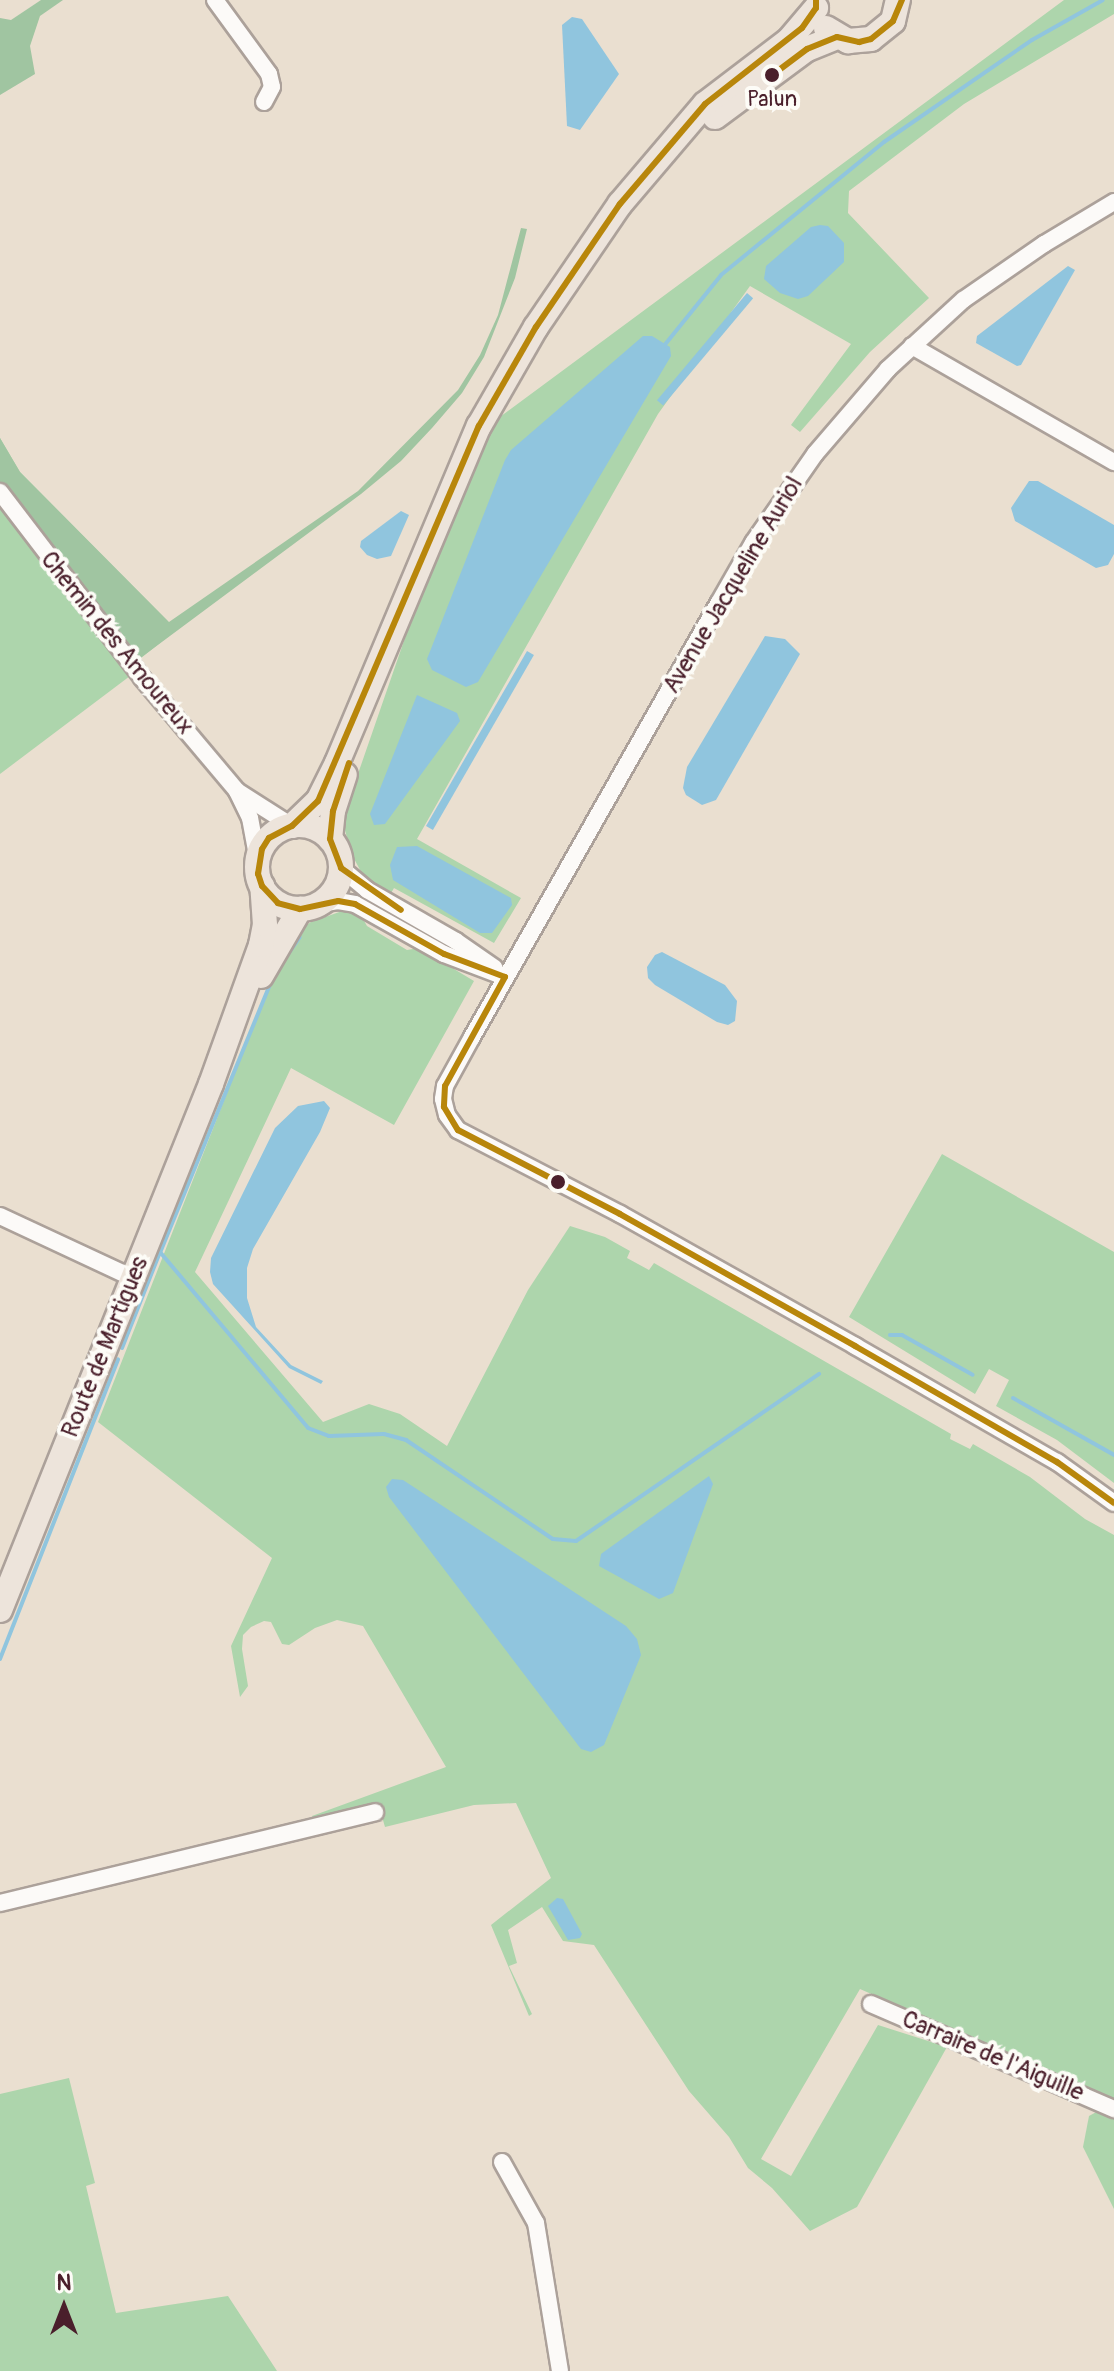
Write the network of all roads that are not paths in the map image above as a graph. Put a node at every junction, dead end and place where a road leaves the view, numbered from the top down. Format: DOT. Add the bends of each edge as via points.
graph roads {
  1 [pos="215,0"];
  2 [pos="899,2"];
  3 [pos="816,4"];
  4 [pos="837,37"];
  5 [pos="264,102"];
  6 [pos="665,155"];
  7 [pos="1114,202"];
  8 [pos="912,346"];
  9 [pos="1114,462"];
  10 [pos="0,492"];
  11 [pos="382,655"];
  12 [pos="237,791"];
  13 [pos="292,826"];
  14 [pos="330,839"];
  15 [pos="258,861"];
  16 [pos="341,868"];
  17 [pos="262,886"];
  18 [pos="310,906"];
  19 [pos="505,977"];
  20 [pos="211,1084"];
  21 [pos="0,1216"];
  22 [pos="133,1278"];
  23 [pos="1114,1503"];
  24 [pos="0,1610"];
  25 [pos="375,1812"];
  26 [pos="0,1903"];
  27 [pos="871,2004"];
  28 [pos="1114,2109"];
  29 [pos="502,2162"];
  30 [pos="560,2371"];
  1 -- 5 [label="street" via="269,74 271,92"];
  2 -- 4 [label="main road" via="893,21 871,39"];
  3 -- 4 [label="main road" via="825,27"];
  3 -- 6 [label="main road" via="789,40 705,104"];
  4 -- 6 [label="main road" via="807,49"];
  6 -- 11 [label="main road" via="580,259 497,392"];
  7 -- 8 [label="street, Avenue Jacqueline Auriol" via="963,300"];
  8 -- 9 [label="street"];
  8 -- 19 [label="street, Avenue Jacqueline Auriol" via="815,454 753,543"];
  10 -- 12 [label="street, Chemin des Amoureux" via="142,678"];
  11 -- 13 [label="main road" via="318,801"];
  11 -- 14 [label="main road" via="333,811"];
  12 -- 13 [label="street, Chemin des Amoureux"];
  12 -- 15 [label="street, Chemin des Amoureux" via="250,818"];
  13 -- 14 [label="main road" via="319,830"];
  13 -- 15 [label="main road" via="269,838"];
  14 -- 16 [label="main road"];
  15 -- 17 [label="main road"];
  16 -- 18 [label="main road" via="335,889"];
  16 -- 19 [label="street"];
  17 -- 18 [label="main road" via="278,903"];
  17 -- 20 [label="main road, Route de Martigues" via="261,945"];
  18 -- 19 [label="street" via="355,904 444,954"];
  18 -- 20 [label="main road, Route de Martigues" via="263,971"];
  19 -- 23 [label="street, Avenue Jacqueline Auriol" via="445,1086 444,1107 458,1130 855,1346 1057,1462"];
  20 -- 22 [label="main road, Route de Martigues"];
  21 -- 22 [label="street"];
  22 -- 24 [label="main road, Route de Martigues"];
  25 -- 26 [label="street"];
  27 -- 28 [label="street, Carraire de l'Aiguille"];
  29 -- 30 [label="street" via="536,2223"];
}
